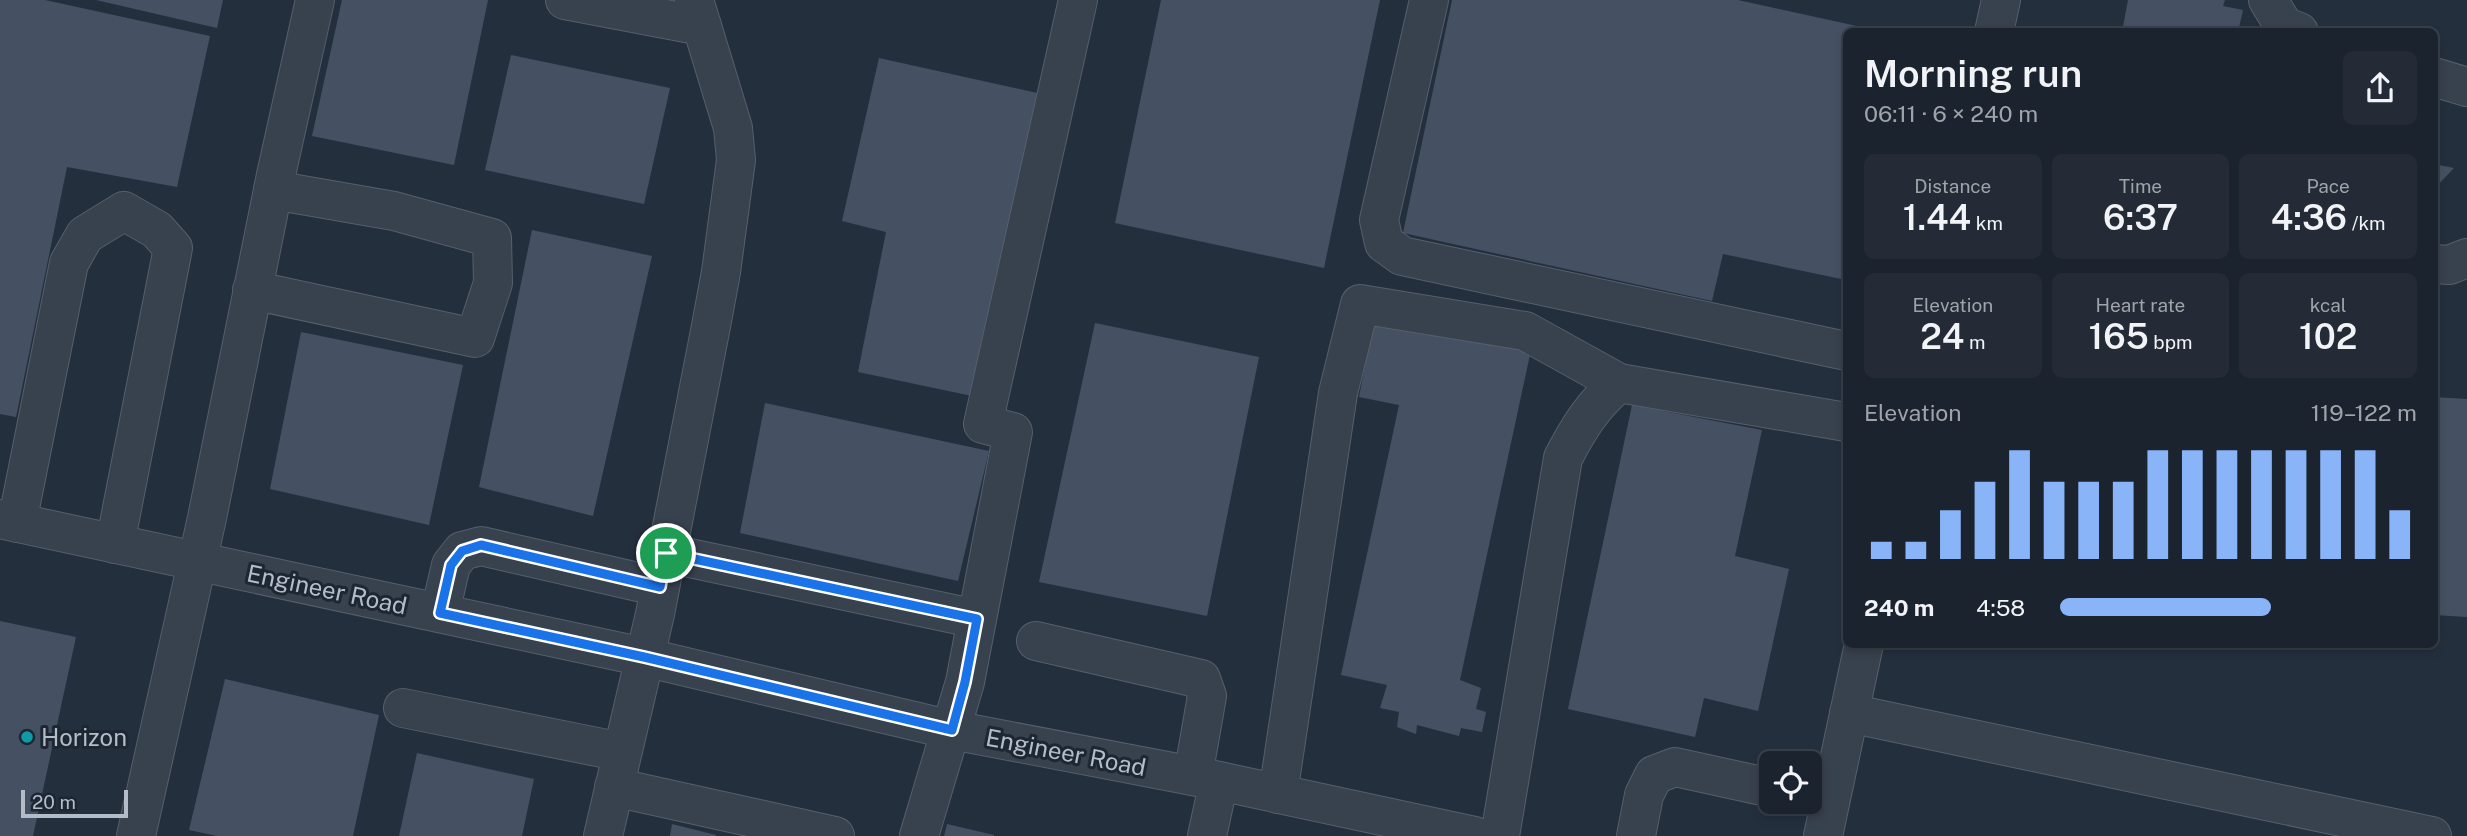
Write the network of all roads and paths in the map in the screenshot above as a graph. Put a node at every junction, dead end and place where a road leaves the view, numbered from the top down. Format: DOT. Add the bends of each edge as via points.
graph roads {
  1 [pos="315,0"];
  2 [pos="565,0"];
  3 [pos="1078,0"];
  4 [pos="1429,0"];
  5 [pos="2001,0"];
  6 [pos="2268,0"];
  7 [pos="698,13"];
  8 [pos="1995,28"];
  9 [pos="2289,28"];
  10 [pos="2438,78"];
  11 [pos="2467,87"];
  12 [pos="273,190"];
  13 [pos="2467,258"];
  14 [pos="2438,264"];
  15 [pos="252,290"];
  16 [pos="1843,350"];
  17 [pos="1619,383"];
  18 [pos="1843,421"];
  19 [pos="8,521"];
  20 [pos="115,544"];
  21 [pos="197,562"];
  22 [pos="663,570"];
  23 [pos="440,613"];
  24 [pos="977,619"];
  25 [pos="1035,642"];
  26 [pos="1863,648"];
  27 [pos="644,657"];
  28 [pos="403,708"];
  29 [pos="1849,713"];
  30 [pos="952,730"];
  31 [pos="618,770"];
  32 [pos="1206,778"];
  33 [pos="1759,785"];
  34 [pos="1278,794"];
  35 [pos="1822,808"];
  36 [pos="136,836"];
  37 [pos="603,836"];
  38 [pos="835,836"];
  39 [pos="919,836"];
  40 [pos="1207,836"];
  41 [pos="1475,836"];
  42 [pos="1500,836"];
  43 [pos="1636,836"];
  44 [pos="2432,836"];
  1 -- 12 [label="street"];
  2 -- 7 [label="street"];
  3 -- 24 [label="street" via="983,424 1013,432"];
  4 -- 16 [label="street" via="1379,220 1384,243 1402,256"];
  5 -- 8 [label="street"];
  6 -- 9 [label="street"];
  7 -- 22 [label="street" via="733,128 736,160 721,272"];
  10 -- 11 [label="street"];
  12 -- 15 [label="street"];
  12 -- 15 [label="street" via="394,211 492,238 494,283 475,338"];
  13 -- 14 [label="street"];
  15 -- 21 [label="street"];
  17 -- 18 [label="street"];
  17 -- 34 [label="street" via="1525,331 1360,304 1338,393"];
  17 -- 42 [label="street" via="1600,398 1563,458"];
  19 -- 20 [label="street, Engineer Road"];
  19 -- 20 [label="street" via="69,263 85,235 124,211 157,230 173,248"];
  20 -- 21 [label="street, Engineer Road"];
  21 -- 23 [label="street, Engineer Road"];
  21 -- 36 [label="street"];
  22 -- 23 [label="street" via="481,545 462,551 451,565"];
  22 -- 24 [label="street"];
  22 -- 27 [label="street"];
  23 -- 27 [label="street, Engineer Road"];
  24 -- 30 [label="street"];
  25 -- 32 [label="street" via="1201,679 1208,696"];
  26 -- 29 [label="street"];
  27 -- 30 [label="street, Engineer Road"];
  27 -- 31 [label="street"];
  28 -- 31 [label="street"];
  29 -- 35 [label="street"];
  29 -- 44 [label="street"];
  30 -- 32 [label="street, Engineer Road"];
  30 -- 39 [label="street"];
  31 -- 37 [label="street"];
  31 -- 38 [label="street"];
  32 -- 34 [label="street, Engineer Road"];
  32 -- 40 [label="street"];
  33 -- 43 [label="street" via="1675,767 1654,775 1644,795"];
  34 -- 41 [label="street, Engineer Road"];
}
